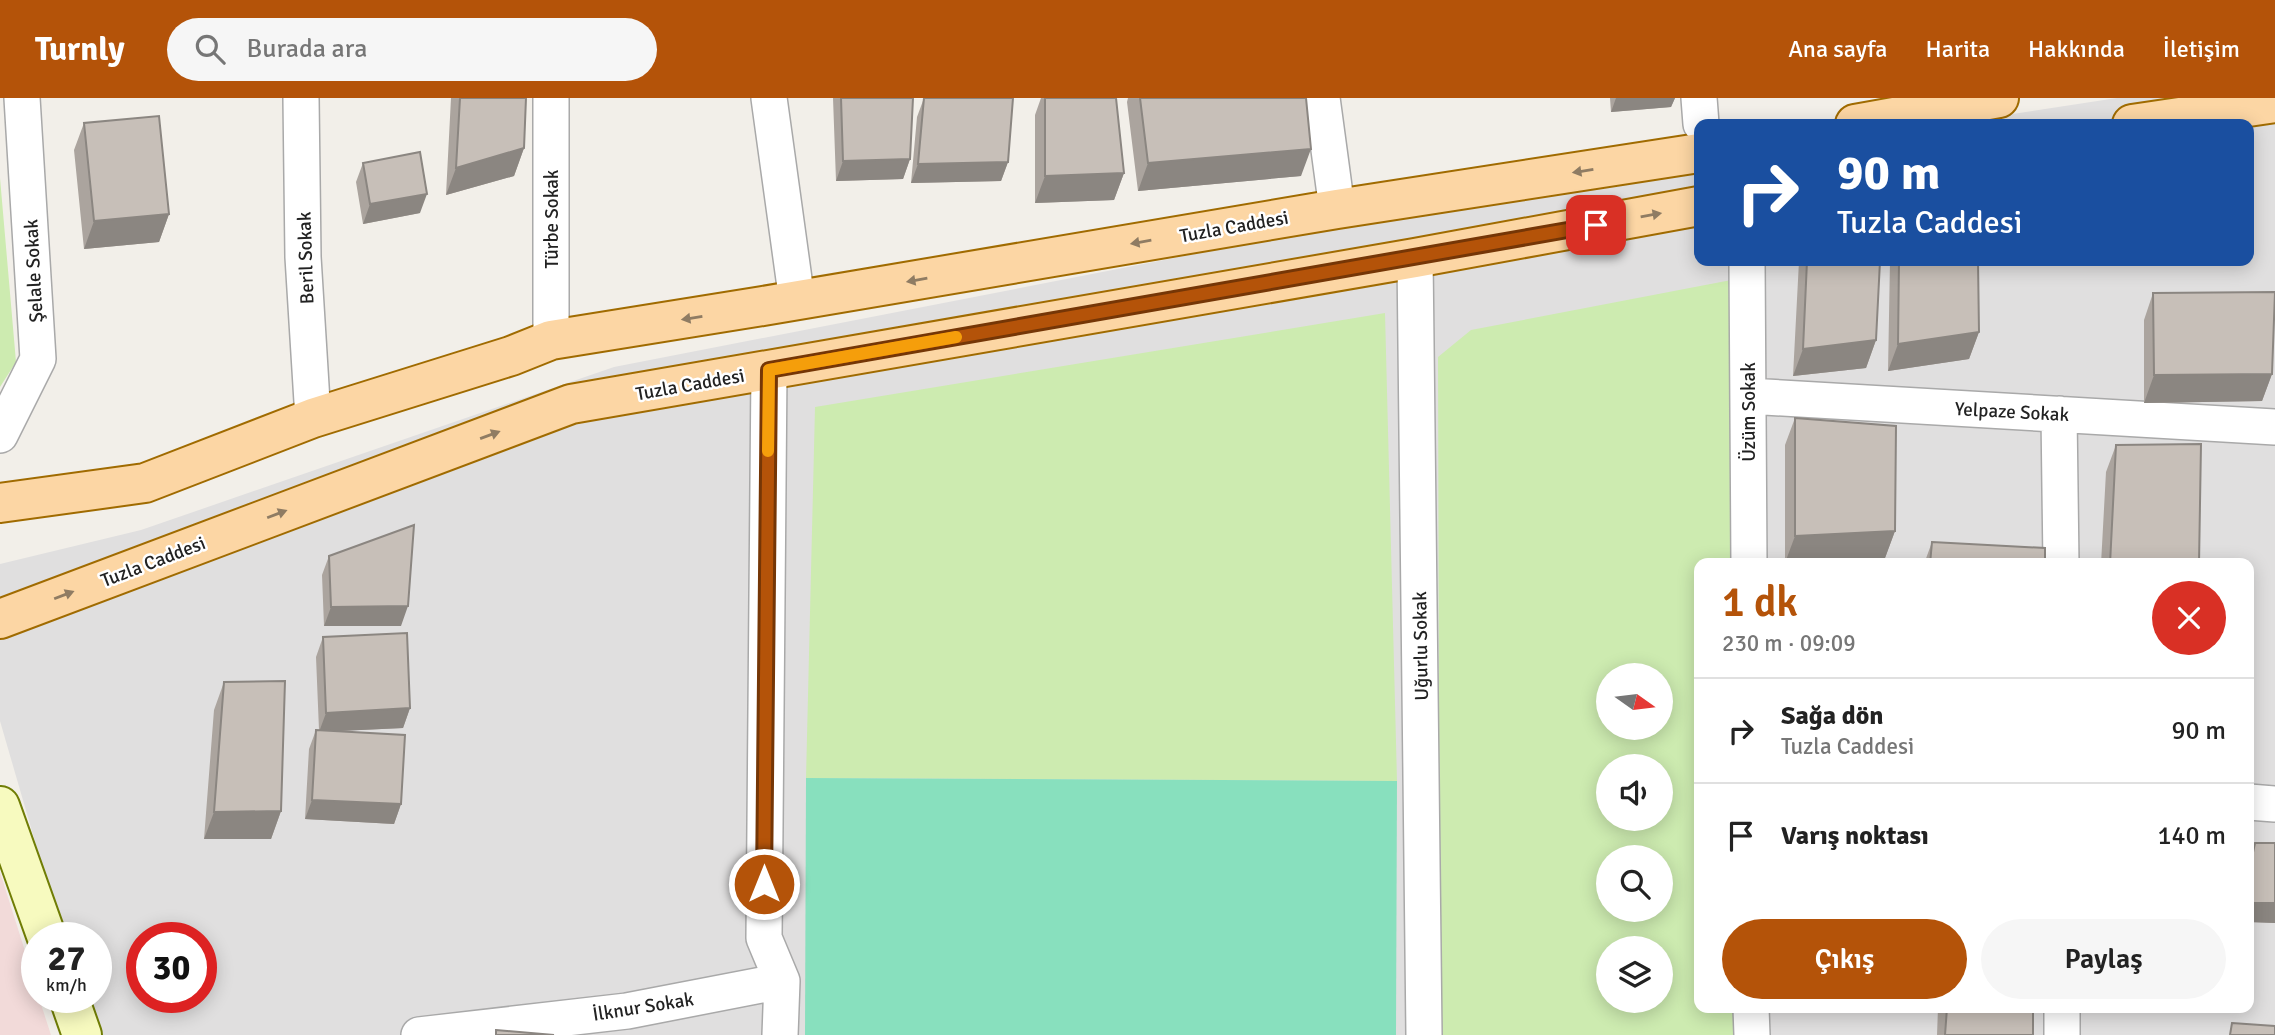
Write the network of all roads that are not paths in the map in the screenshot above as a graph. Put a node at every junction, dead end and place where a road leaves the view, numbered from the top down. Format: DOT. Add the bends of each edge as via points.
graph roads {
  1 [pos="22,98"];
  2 [pos="301,98"];
  3 [pos="551,98"];
  4 [pos="769,98"];
  5 [pos="1321,98"];
  6 [pos="1699,98"];
  7 [pos="1999,98"];
  8 [pos="2275,103"];
  9 [pos="1701,119"];
  10 [pos="1883,119"];
  11 [pos="2166,119"];
  12 [pos="1694,154"];
  13 [pos="1694,207"];
  14 [pos="1337,209"];
  15 [pos="1415,258"];
  16 [pos="1747,266"];
  17 [pos="797,301"];
  18 [pos="551,340"];
  19 [pos="769,370"];
  20 [pos="1748,396"];
  21 [pos="2059,414"];
  22 [pos="313,418"];
  23 [pos="2275,426"];
  24 [pos="0,435"];
  25 [pos="0,503"];
  26 [pos="1749,558"];
  27 [pos="2061,558"];
  28 [pos="0,619"];
  29 [pos="2254,803"];
  30 [pos="2275,804"];
  31 [pos="0,806"];
  32 [pos="41,922"];
  33 [pos="782,981"];
  34 [pos="74,1013"];
  35 [pos="1751,1013"];
  36 [pos="2062,1013"];
  37 [pos="82,1035"];
  38 [pos="419,1035"];
  39 [pos="780,1035"];
  40 [pos="1424,1035"];
  41 [pos="1752,1035"];
  42 [pos="2062,1035"];
  1 -- 24 [label="street, Şelale Sokak" via="38,359"];
  2 -- 22 [label="street, Beril Sokak" via="303,257"];
  3 -- 18 [label="street, Türbe Sokak"];
  4 -- 17 [label="street"];
  5 -- 14 [label="street"];
  6 -- 9 [label="street"];
  7 -- 10 [label="main road"];
  8 -- 11 [label="main road"];
  12 -- 14 [label="main road, Tuzla Caddesi, one-way"];
  15 -- 13 [label="main road, Tuzla Caddesi, one-way"];
  14 -- 17 [label="main road, Tuzla Caddesi, one-way"];
  15 -- 19 [label="main road, Tuzla Caddesi"];
  15 -- 40 [label="street, Uğurlu Sokak"];
  16 -- 20 [label="street, Üzüm Sokak"];
  17 -- 18 [label="main road, Tuzla Caddesi, one-way"];
  18 -- 22 [label="main road, Tuzla Caddesi"];
  28 -- 19 [label="main road, Tuzla Caddesi, one-way" via="571,404"];
  19 -- 33 [label="street" via="764,938"];
  20 -- 21 [label="street, Yelpaze Sokak"];
  20 -- 26 [label="street, Üzüm Sokak"];
  21 -- 23 [label="street, Yelpaze Sokak"];
  21 -- 27 [label="street"];
  22 -- 25 [label="main road, Tuzla Caddesi" via="145,482"];
  29 -- 30 [label="street"];
  31 -- 32 [label="street"];
  33 -- 38 [label="street, İlknur Sokak" via="627,1011"];
  33 -- 39 [label="street"];
  34 -- 37 [label="street"];
  35 -- 41 [label="street"];
  36 -- 42 [label="street"];
}
